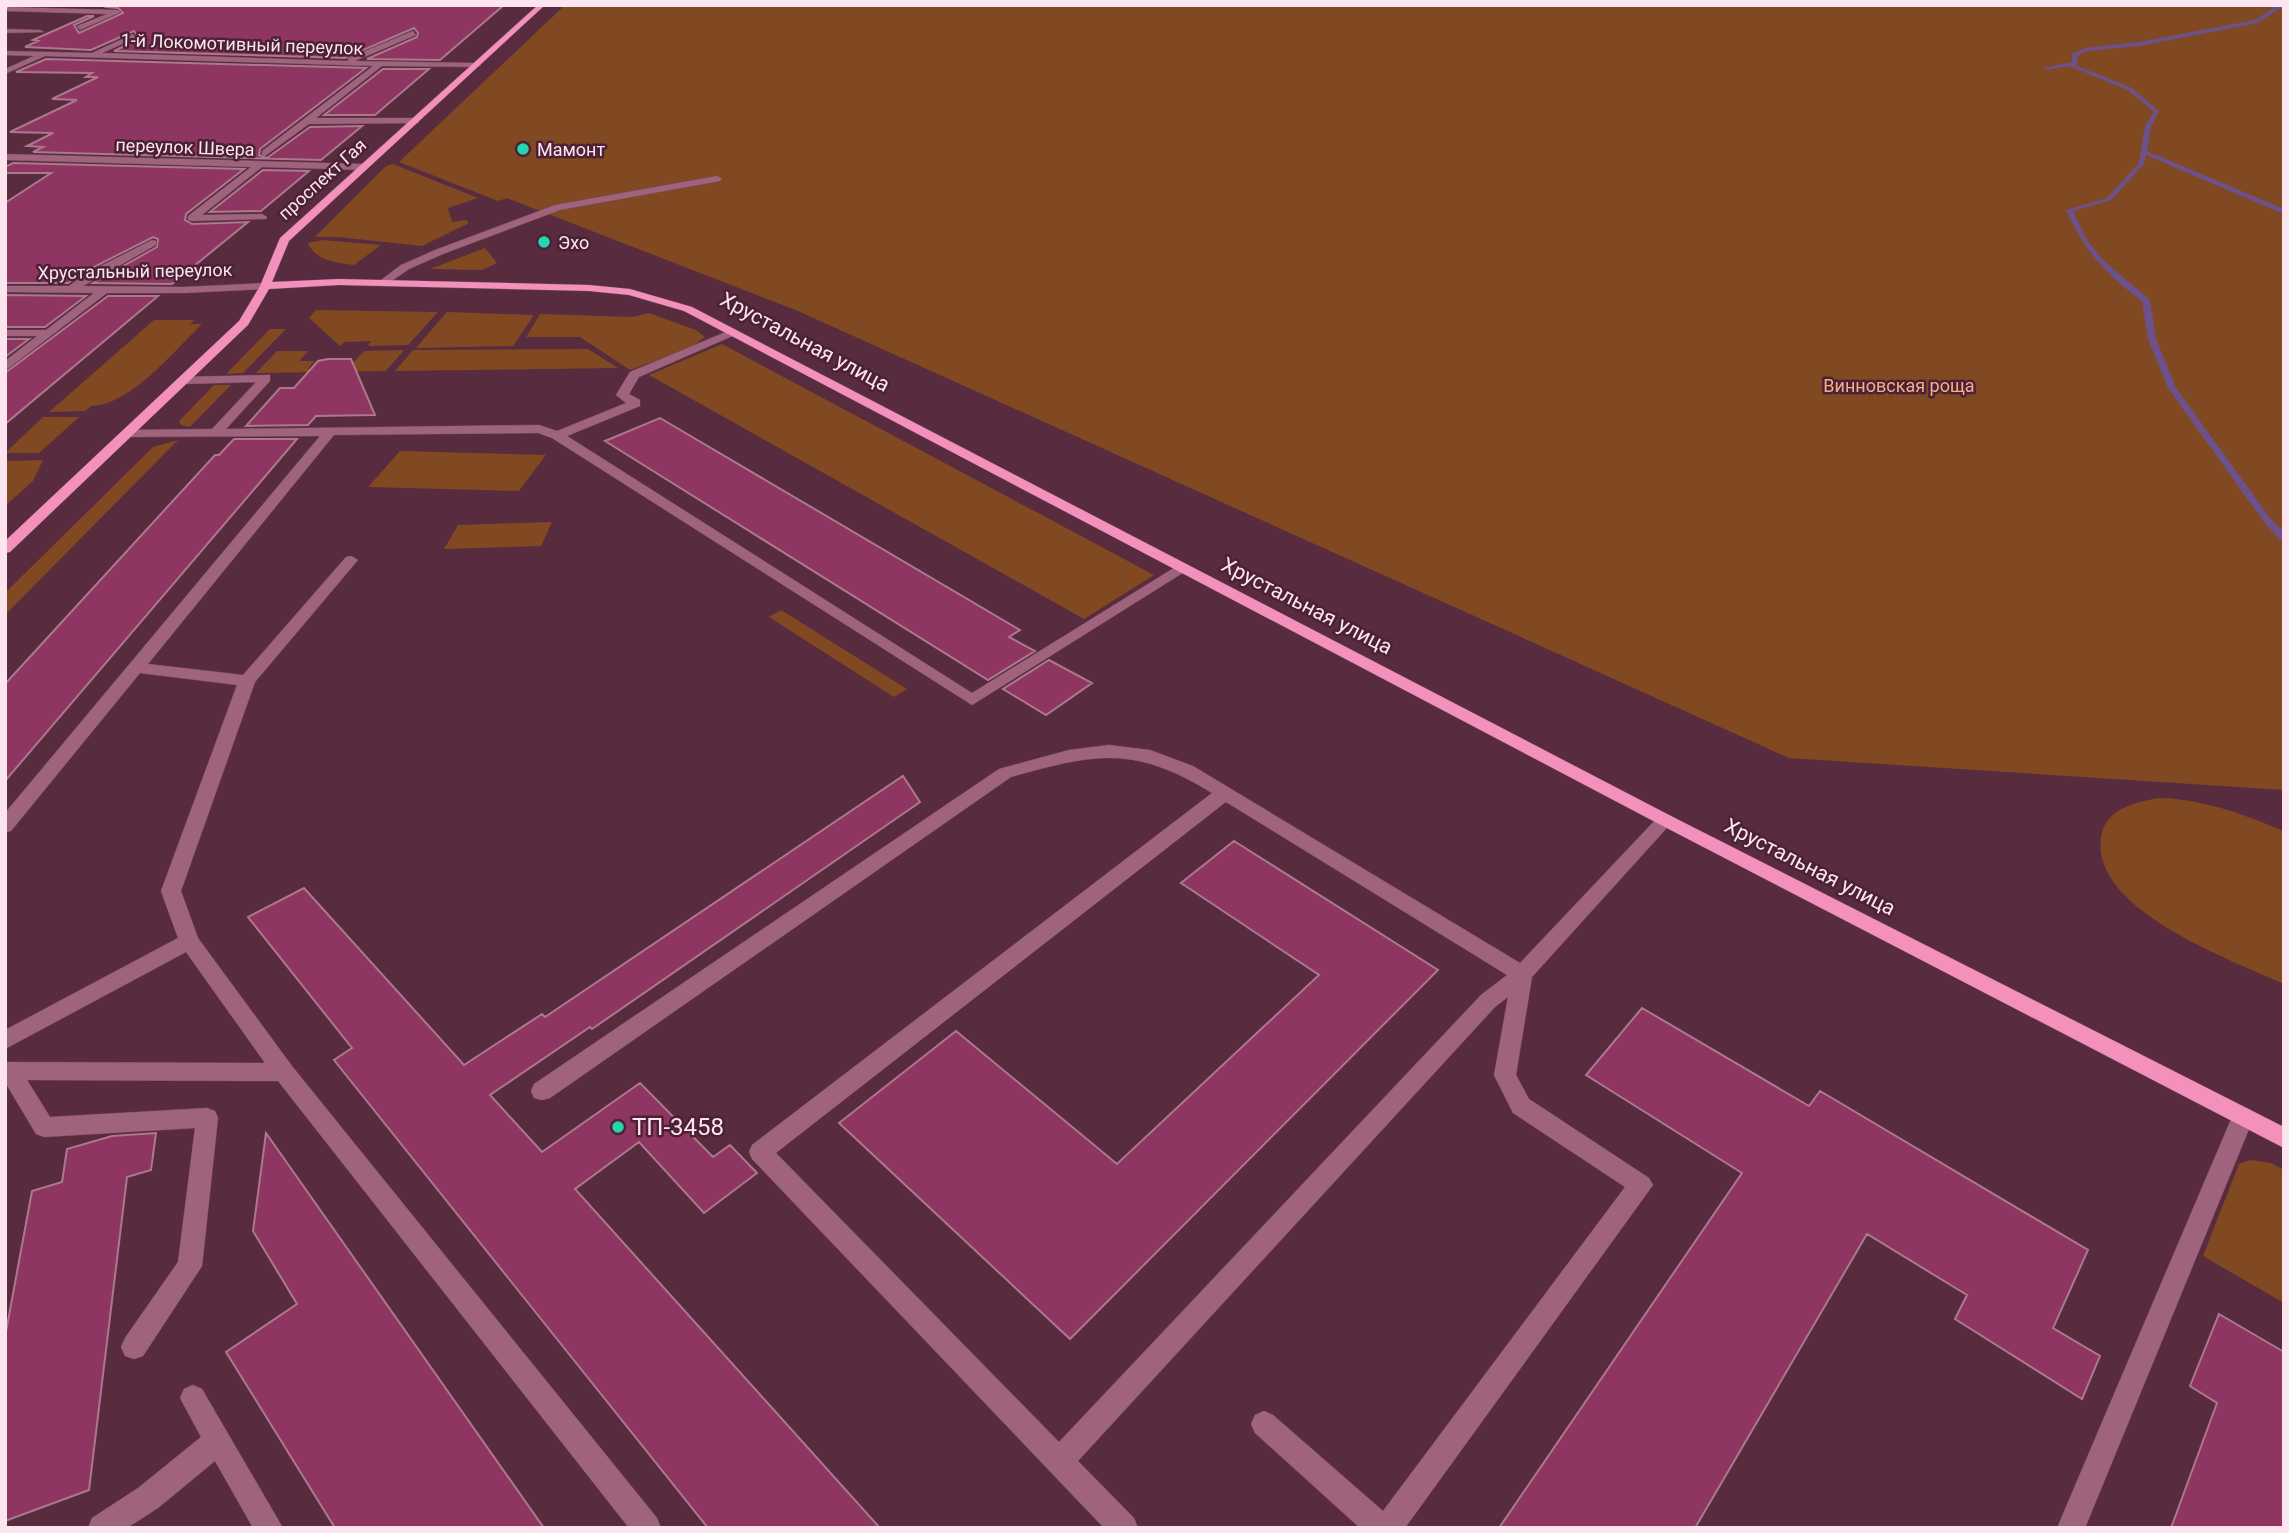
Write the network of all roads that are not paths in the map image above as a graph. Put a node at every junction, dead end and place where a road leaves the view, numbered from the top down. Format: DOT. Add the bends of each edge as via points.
graph roads {
  1 [pos="542,5"];
  2 [pos="6,7"];
  3 [pos="80,28"];
  4 [pos="5,32"];
  5 [pos="40,32"];
  6 [pos="413,33"];
  7 [pos="133,36"];
  8 [pos="5,53"];
  9 [pos="45,54"];
  10 [pos="93,55"];
  11 [pos="348,62"];
  12 [pos="379,65"];
  13 [pos="477,65"];
  14 [pos="5,72"];
  15 [pos="307,121"];
  16 [pos="416,121"];
  17 [pos="265,153"];
  18 [pos="5,157"];
  19 [pos="259,165"];
  20 [pos="364,167"];
  21 [pos="717,179"];
  22 [pos="262,217"];
  23 [pos="152,243"];
  24 [pos="382,283"];
  25 [pos="265,286"];
  26 [pos="5,289"];
  27 [pos="72,289"];
  28 [pos="104,290"];
  29 [pos="733,332"];
  30 [pos="5,333"];
  31 [pos="49,333"];
  32 [pos="5,367"];
  33 [pos="184,380"];
  34 [pos="330,432"];
  35 [pos="215,433"];
  36 [pos="127,434"];
  37 [pos="556,435"];
  38 [pos="21,534"];
  39 [pos="5,536"];
  40 [pos="5,549"];
  41 [pos="351,560"];
  42 [pos="1182,569"];
  43 [pos="134,667"];
  44 [pos="247,681"];
  45 [pos="1225,793"];
  46 [pos="1665,820"];
  47 [pos="5,826"];
  48 [pos="189,941"];
  49 [pos="1522,974"];
  50 [pos="5,1040"];
  51 [pos="8,1071"];
  52 [pos="284,1072"];
  53 [pos="542,1091"];
  54 [pos="2243,1117"];
  55 [pos="2284,1138"];
  56 [pos="134,1347"];
  57 [pos="193,1398"];
  58 [pos="1264,1424"];
  59 [pos="218,1441"];
  60 [pos="1060,1460"];
  61 [pos="102,1528"];
  62 [pos="269,1528"];
  63 [pos="647,1528"];
  64 [pos="1124,1528"];
  65 [pos="1381,1528"];
  66 [pos="1388,1528"];
  67 [pos="2071,1528"];
  1 -- 13 [label="main road, проспект Гая"];
  2 -- 3 [label="street" via="117,12"];
  4 -- 5 [label="street"];
  6 -- 11 [label="street"];
  7 -- 10 [label="street"];
  8 -- 9 [label="street, 1-й Локомотивный переулок"];
  9 -- 10 [label="street, 1-й Локомотивный переулок"];
  9 -- 14 [label="street"];
  10 -- 11 [label="street, 1-й Локомотивный переулок"];
  11 -- 12 [label="street, 1-й Локомотивный переулок"];
  12 -- 13 [label="street, 1-й Локомотивный переулок"];
  12 -- 15 [label="street"];
  13 -- 16 [label="main road, проспект Гая"];
  15 -- 16 [label="street"];
  15 -- 17 [label="street"];
  16 -- 20 [label="main road, проспект Гая"];
  18 -- 19 [label="street, переулок Швера"];
  19 -- 20 [label="street, переулок Швера"];
  19 -- 22 [label="street" via="192,218"];
  20 -- 25 [label="main road, проспект Гая" via="281,243"];
  21 -- 24 [label="street" via="558,207 428,257"];
  23 -- 27 [label="street"];
  24 -- 25 [label="main road, Хрустальная улица"];
  24 -- 29 [label="main road, Хрустальная улица" via="630,292 688,309"];
  25 -- 28 [label="street, Хрустальный переулок"];
  25 -- 33 [label="main road, проспект Гая" via="244,323"];
  26 -- 27 [label="street, Хрустальный переулок"];
  27 -- 28 [label="street, Хрустальный переулок"];
  28 -- 31 [label="street"];
  29 -- 37 [label="street" via="634,375 622,395 636,403"];
  29 -- 42 [label="main road, Хрустальная улица"];
  30 -- 31 [label="street"];
  31 -- 32 [label="street"];
  33 -- 35 [label="street" via="266,379"];
  33 -- 36 [label="main road, проспект Гая"];
  34 -- 35 [label="street"];
  34 -- 37 [label="street" via="540,429"];
  34 -- 43 [label="street"];
  35 -- 36 [label="street"];
  36 -- 38 [label="main road, проспект Гая"];
  37 -- 42 [label="street" via="972,700"];
  38 -- 39 [label="street"];
  38 -- 40 [label="main road, проспект Гая"];
  41 -- 44 [label="street"];
  42 -- 46 [label="main road, Хрустальная улица"];
  43 -- 44 [label="street"];
  43 -- 47 [label="street"];
  44 -- 48 [label="street" via="171,891"];
  45 -- 49 [label="street"];
  45 -- 53 [label="street" via="1175,764 1121,749 1088,752 1005,773"];
  45 -- 60 [label="street" via="760,1152"];
  46 -- 49 [label="street"];
  46 -- 54 [label="main road, Хрустальная улица"];
  48 -- 50 [label="street"];
  48 -- 52 [label="street"];
  49 -- 60 [label="street" via="1488,1001"];
  49 -- 66 [label="street" via="1505,1074 1521,1106 1641,1185"];
  51 -- 52 [label="street"];
  51 -- 56 [label="street" via="44,1127 207,1118 190,1266"];
  52 -- 63 [label="street"];
  54 -- 55 [label="main road, Хрустальная улица"];
  54 -- 67 [label="street"];
  57 -- 59 [label="street"];
  58 -- 65 [label="street"];
  59 -- 61 [label="street" via="148,1498"];
  59 -- 62 [label="street"];
  60 -- 64 [label="street"];
}
